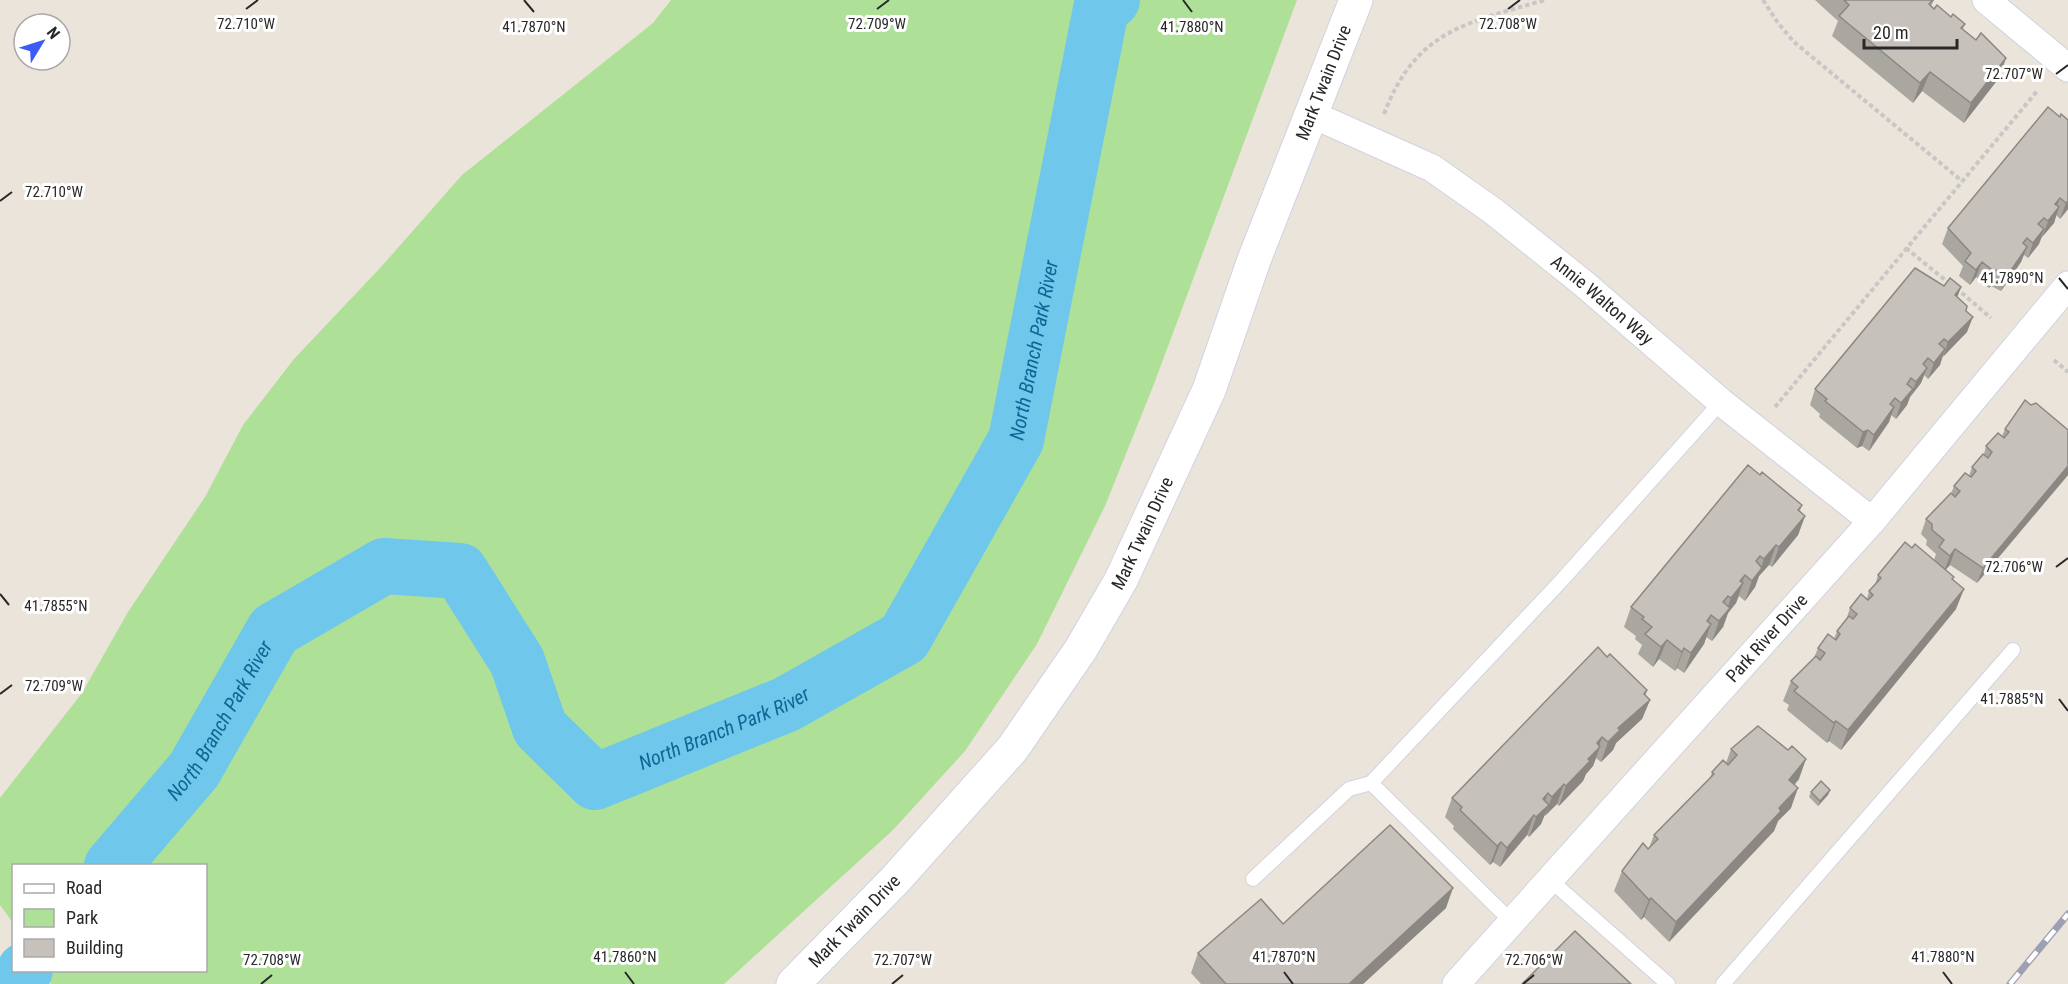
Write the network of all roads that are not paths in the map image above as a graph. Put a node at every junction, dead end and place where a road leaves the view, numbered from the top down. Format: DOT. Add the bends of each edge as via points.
graph roads {
  1 [pos="1356,0"];
  2 [pos="1986,0"];
  3 [pos="2068,68"];
  4 [pos="1311,114"];
  5 [pos="2068,285"];
  6 [pos="1721,402"];
  7 [pos="1872,521"];
  8 [pos="2013,650"];
  9 [pos="1371,783"];
  10 [pos="1253,879"];
  11 [pos="1549,879"];
  12 [pos="1512,922"];
  13 [pos="793,984"];
  14 [pos="1456,984"];
  15 [pos="1668,984"];
  16 [pos="1723,984"];
  1 -- 4 [label="street, Mark Twain Drive"];
  2 -- 3 [label="street"];
  4 -- 6 [label="street, Annie Walton Way" via="1432,168 1583,283"];
  4 -- 13 [label="street, Mark Twain Drive" via="1209,390 1121,580 1081,649 1013,748"];
  5 -- 7 [label="street, Park River Drive"];
  6 -- 7 [label="street, Annie Walton Way"];
  6 -- 9 [label="lane" via="1562,580"];
  7 -- 11 [label="street, Park River Drive"];
  8 -- 16 [label="lane"];
  9 -- 10 [label="lane" via="1349,789"];
  9 -- 12 [label="lane"];
  11 -- 12 [label="street, Park River Drive"];
  11 -- 15 [label="lane"];
  12 -- 14 [label="street, Park River Drive"];
}
